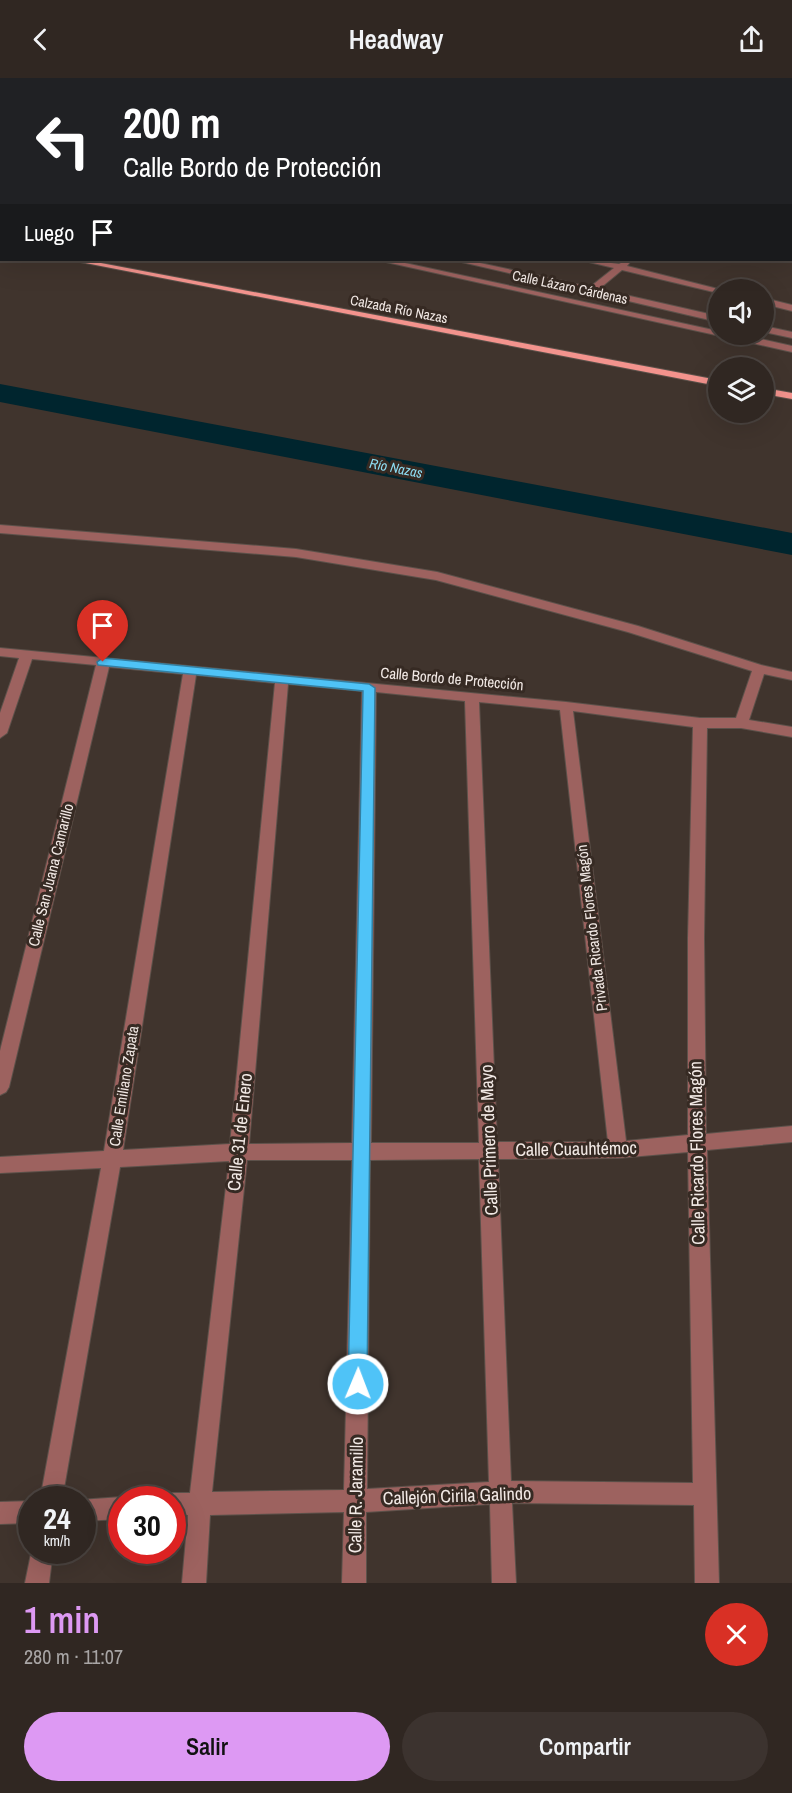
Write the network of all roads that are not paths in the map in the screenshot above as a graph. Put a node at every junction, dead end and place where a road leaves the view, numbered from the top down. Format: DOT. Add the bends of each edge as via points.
graph roads {
  1 [pos="79,261"];
  2 [pos="386,261"];
  3 [pos="461,261"];
  4 [pos="597,261"];
  5 [pos="628,261"];
  6 [pos="621,266"];
  7 [pos="708,288"];
  8 [pos="591,291"];
  9 [pos="774,304"];
  10 [pos="792,308"];
  11 [pos="708,317"];
  12 [pos="708,331"];
  13 [pos="774,331"];
  14 [pos="792,335"];
  15 [pos="773,345"];
  16 [pos="792,349"];
  17 [pos="708,380"];
  18 [pos="774,393"];
  19 [pos="792,396"];
  20 [pos="0,529"];
  21 [pos="0,652"];
  22 [pos="27,655"];
  23 [pos="103,662"];
  24 [pos="759,669"];
  25 [pos="190,671"];
  26 [pos="792,676"];
  27 [pos="282,680"];
  28 [pos="369,688"];
  29 [pos="472,698"];
  30 [pos="566,706"];
  31 [pos="700,723"];
  32 [pos="741,723"];
  33 [pos="792,732"];
  34 [pos="0,733"];
  35 [pos="0,1087"];
  36 [pos="792,1134"];
  37 [pos="696,1144"];
  38 [pos="363,1150"];
  39 [pos="618,1150"];
  40 [pos="490,1151"];
  41 [pos="239,1152"];
  42 [pos="112,1159"];
  43 [pos="0,1165"];
  44 [pos="54,1486"];
  45 [pos="501,1492"];
  46 [pos="705,1494"];
  47 [pos="356,1501"];
  48 [pos="200,1503"];
  49 [pos="186,1504"];
  50 [pos="18,1512"];
  51 [pos="0,1513"];
  52 [pos="40,1564"];
  53 [pos="37,1583"];
  54 [pos="194,1583"];
  55 [pos="354,1583"];
  56 [pos="504,1583"];
  57 [pos="707,1583"];
  1 -- 17 [label="main road, Calzada Río Nazas"];
  2 -- 12 [label="street, Calle Lázaro Cárdenas"];
  3 -- 8 [label="street"];
  4 -- 6 [label="street"];
  5 -- 6 [label="street"];
  6 -- 7 [label="street"];
  6 -- 8 [label="street"];
  8 -- 11 [label="street"];
  9 -- 10 [label="street"];
  13 -- 14 [label="street"];
  15 -- 16 [label="street, Calle Lázaro Cárdenas"];
  18 -- 19 [label="main road"];
  20 -- 24 [label="street" via="296,553 437,576 633,629"];
  21 -- 22 [label="street, Calle Bordo de Protección"];
  22 -- 23 [label="street, Calle Bordo de Protección"];
  22 -- 34 [label="street"];
  23 -- 25 [label="street, Calle Bordo de Protección"];
  23 -- 35 [label="street, Calle San Juana Camarillo"];
  24 -- 26 [label="street"];
  24 -- 32 [label="street"];
  25 -- 27 [label="street, Calle Bordo de Protección"];
  25 -- 42 [label="street, Calle Emiliano Zapata"];
  27 -- 28 [label="street, Calle Bordo de Protección"];
  27 -- 41 [label="street, Calle 31 de Enero"];
  28 -- 29 [label="street, Calle Bordo de Protección"];
  28 -- 38 [label="street, Calle R. Jaramillo"];
  29 -- 30 [label="street, Calle Bordo de Protección"];
  29 -- 40 [label="street, Calle Primero de Mayo"];
  30 -- 31 [label="street, Calle Bordo de Protección"];
  30 -- 39 [label="street, Privada Ricardo Flores Magón"];
  31 -- 32 [label="street, Calle Bordo de Protección"];
  31 -- 37 [label="street, Calle Ricardo Flores Magón" via="694,894"];
  32 -- 33 [label="street, Calle Bordo de Protección"];
  36 -- 37 [label="street, Calle Cuauhtémoc"];
  37 -- 39 [label="street, Calle Cuauhtémoc"];
  37 -- 46 [label="street, Calle Ricardo Flores Magón"];
  38 -- 40 [label="street, Calle Cuauhtémoc"];
  38 -- 41 [label="street, Calle Cuauhtémoc"];
  38 -- 47 [label="street, Calle R. Jaramillo"];
  39 -- 40 [label="street, Calle Cuauhtémoc"];
  40 -- 45 [label="street, Calle Primero de Mayo"];
  41 -- 42 [label="street, Calle Cuauhtémoc"];
  41 -- 48 [label="street, Calle 31 de Enero"];
  42 -- 43 [label="street, Calle Cuauhtémoc"];
  42 -- 44 [label="street, Calle Emiliano Zapata"];
  45 -- 46 [label="street, Callejón Cirila Galindo"];
  45 -- 47 [label="street, Callejón Cirila Galindo"];
  45 -- 56 [label="street, Calle Primero de Mayo"];
  46 -- 57 [label="street, Calle Ricardo Flores Magón"];
  47 -- 48 [label="street, Callejón Cirila Galindo"];
  47 -- 55 [label="street, Calle R. Jaramillo"];
  48 -- 49 [label="street, Callejón Cirila Galindo"];
  48 -- 54 [label="street, Calle 31 de Enero"];
  50 -- 51 [label="street"];
  52 -- 53 [label="street"];
}
